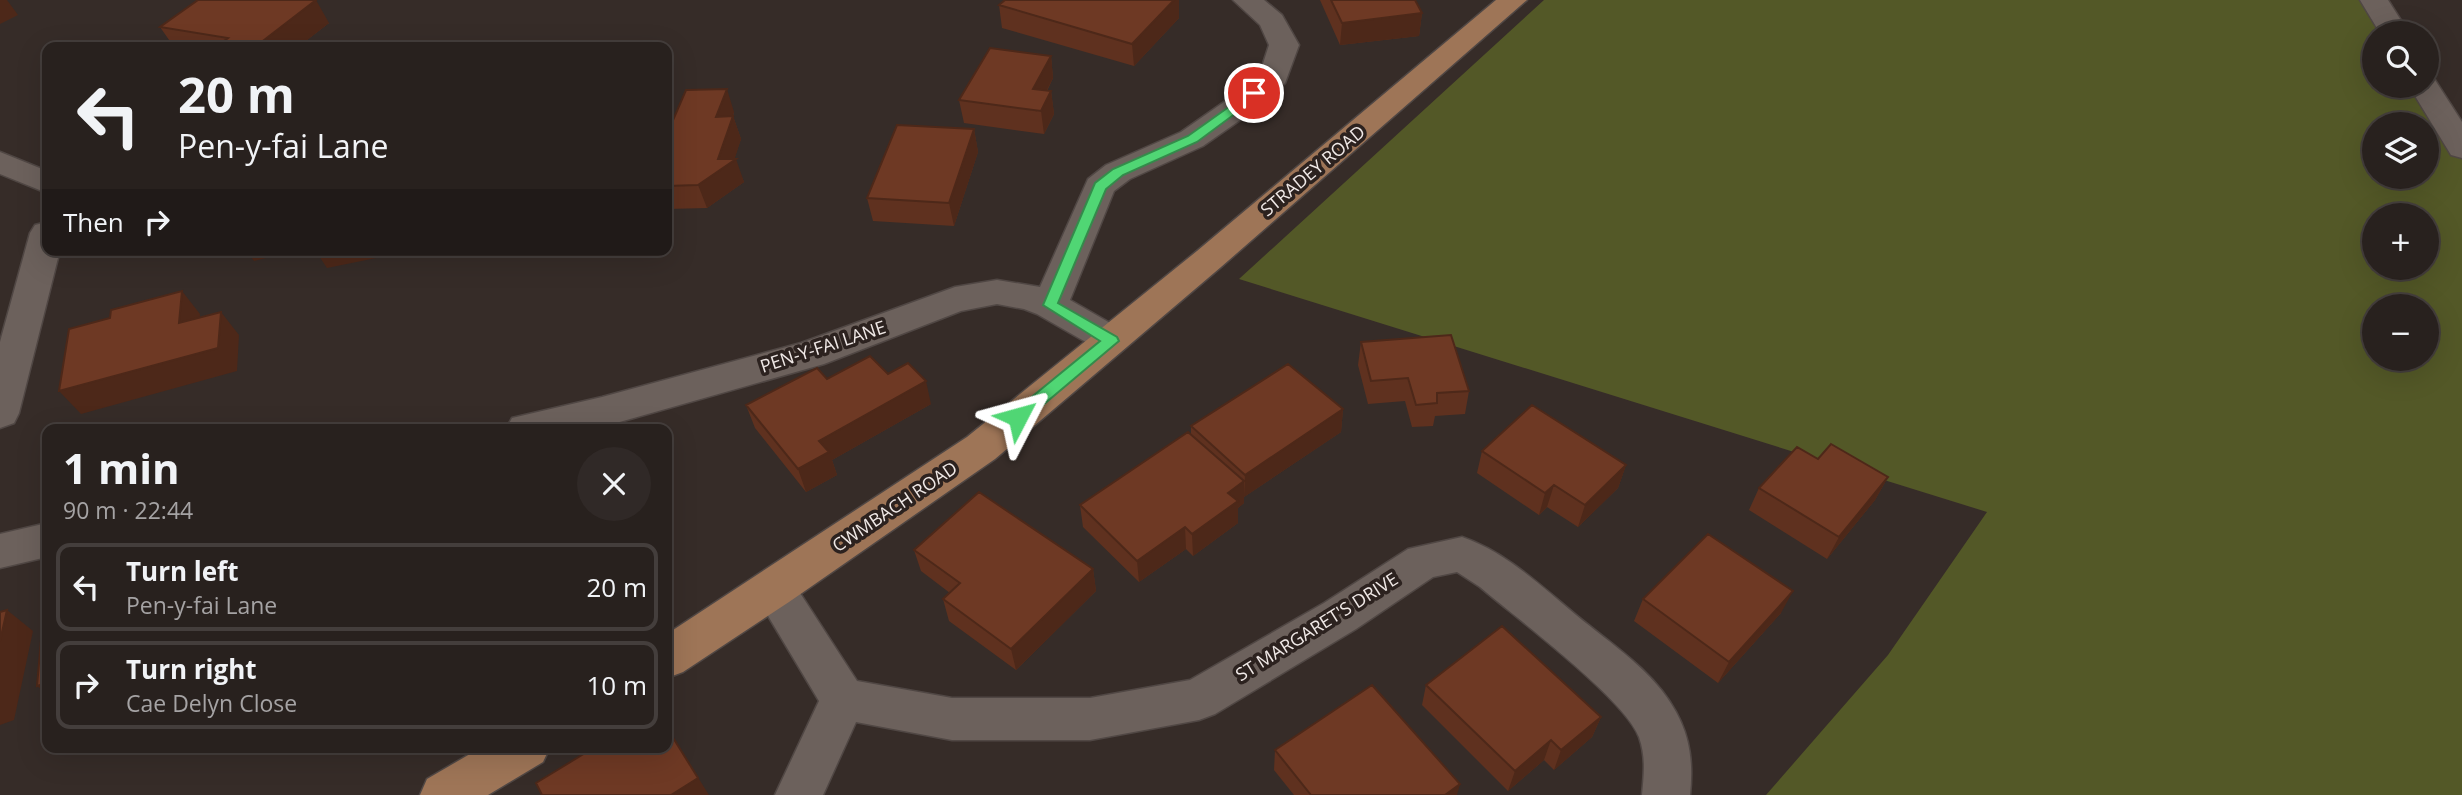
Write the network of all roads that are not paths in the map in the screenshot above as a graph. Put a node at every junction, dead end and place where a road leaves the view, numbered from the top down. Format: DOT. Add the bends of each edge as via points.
graph roads {
  1 [pos="1247,0"];
  2 [pos="1513,0"];
  3 [pos="2374,0"];
  4 [pos="2387,21"];
  5 [pos="2431,98"];
  6 [pos="2462,148"];
  7 [pos="0,162"];
  8 [pos="42,181"];
  9 [pos="42,252"];
  10 [pos="1050,305"];
  11 [pos="1111,341"];
  12 [pos="0,413"];
  13 [pos="548,424"];
  14 [pos="42,541"];
  15 [pos="0,551"];
  16 [pos="774,589"];
  17 [pos="672,654"];
  18 [pos="843,699"];
  19 [pos="516,753"];
  20 [pos="444,795"];
  21 [pos="799,795"];
  22 [pos="1666,795"];
  1 -- 10 [label="street" via="1272,21 1284,45 1274,77 1192,139 1118,172 1100,186"];
  2 -- 11 [label="main road, STRADEY ROAD"];
  3 -- 4 [label="street"];
  5 -- 6 [label="street"];
  7 -- 8 [label="street"];
  9 -- 12 [label="street"];
  10 -- 11 [label="street, PEN-Y-FAI LANE"];
  10 -- 13 [label="street, PEN-Y-FAI LANE" via="997,292 955,300 811,354"];
  11 -- 16 [label="main road, CWMBACH ROAD" via="981,448"];
  14 -- 15 [label="street"];
  16 -- 17 [label="main road, CWMBACH ROAD"];
  16 -- 18 [label="street"];
  18 -- 21 [label="street"];
  18 -- 22 [label="street, ST MARGARET'S DRIVE" via="952,719 1090,719 1199,699 1423,561 1462,554 1495,574 1628,685 1659,725 1670,761"];
  19 -- 20 [label="main road"];
}
